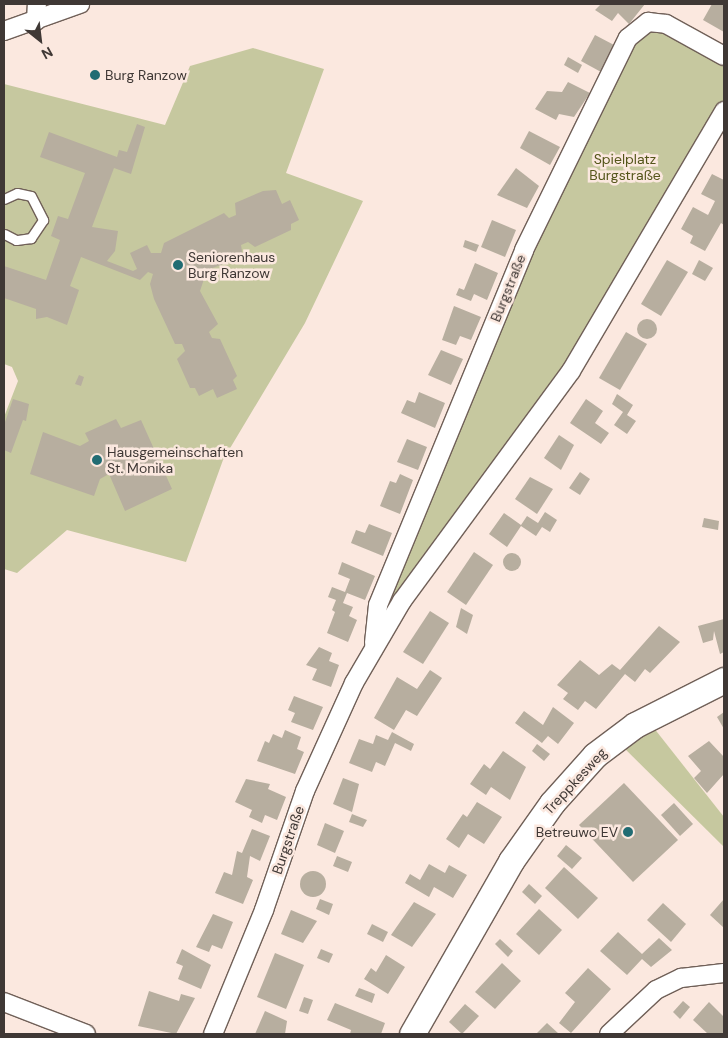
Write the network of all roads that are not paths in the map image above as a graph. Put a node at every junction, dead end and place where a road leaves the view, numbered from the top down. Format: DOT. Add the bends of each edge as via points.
graph roads {
  1 [pos="80,4"];
  2 [pos="36,12"];
  3 [pos="4,31"];
  4 [pos="724,56"];
  5 [pos="724,111"];
  6 [pos="4,199"];
  7 [pos="4,234"];
  8 [pos="373,651"];
  9 [pos="724,680"];
  10 [pos="724,972"];
  11 [pos="4,1002"];
  12 [pos="86,1034"];
  13 [pos="213,1034"];
  14 [pos="412,1034"];
  15 [pos="609,1034"];
  1 -- 2 [label="street"];
  2 -- 3 [label="street"];
  4 -- 8 [label="street, Burgstraße" via="666,24 648,22 628,38 524,250 378,605"];
  5 -- 8 [label="street, Burgstraße" via="571,371 402,601"];
  6 -- 7 [label="lane" via="17,193 31,196 43,220 31,238 16,240"];
  8 -- 13 [label="street, Burgstraße" via="305,791 264,910"];
  9 -- 14 [label="street, Treppkesweg" via="635,725 595,755 552,803 511,861"];
  10 -- 15 [label="street" via="681,978 656,990"];
  11 -- 12 [label="street"];
}
